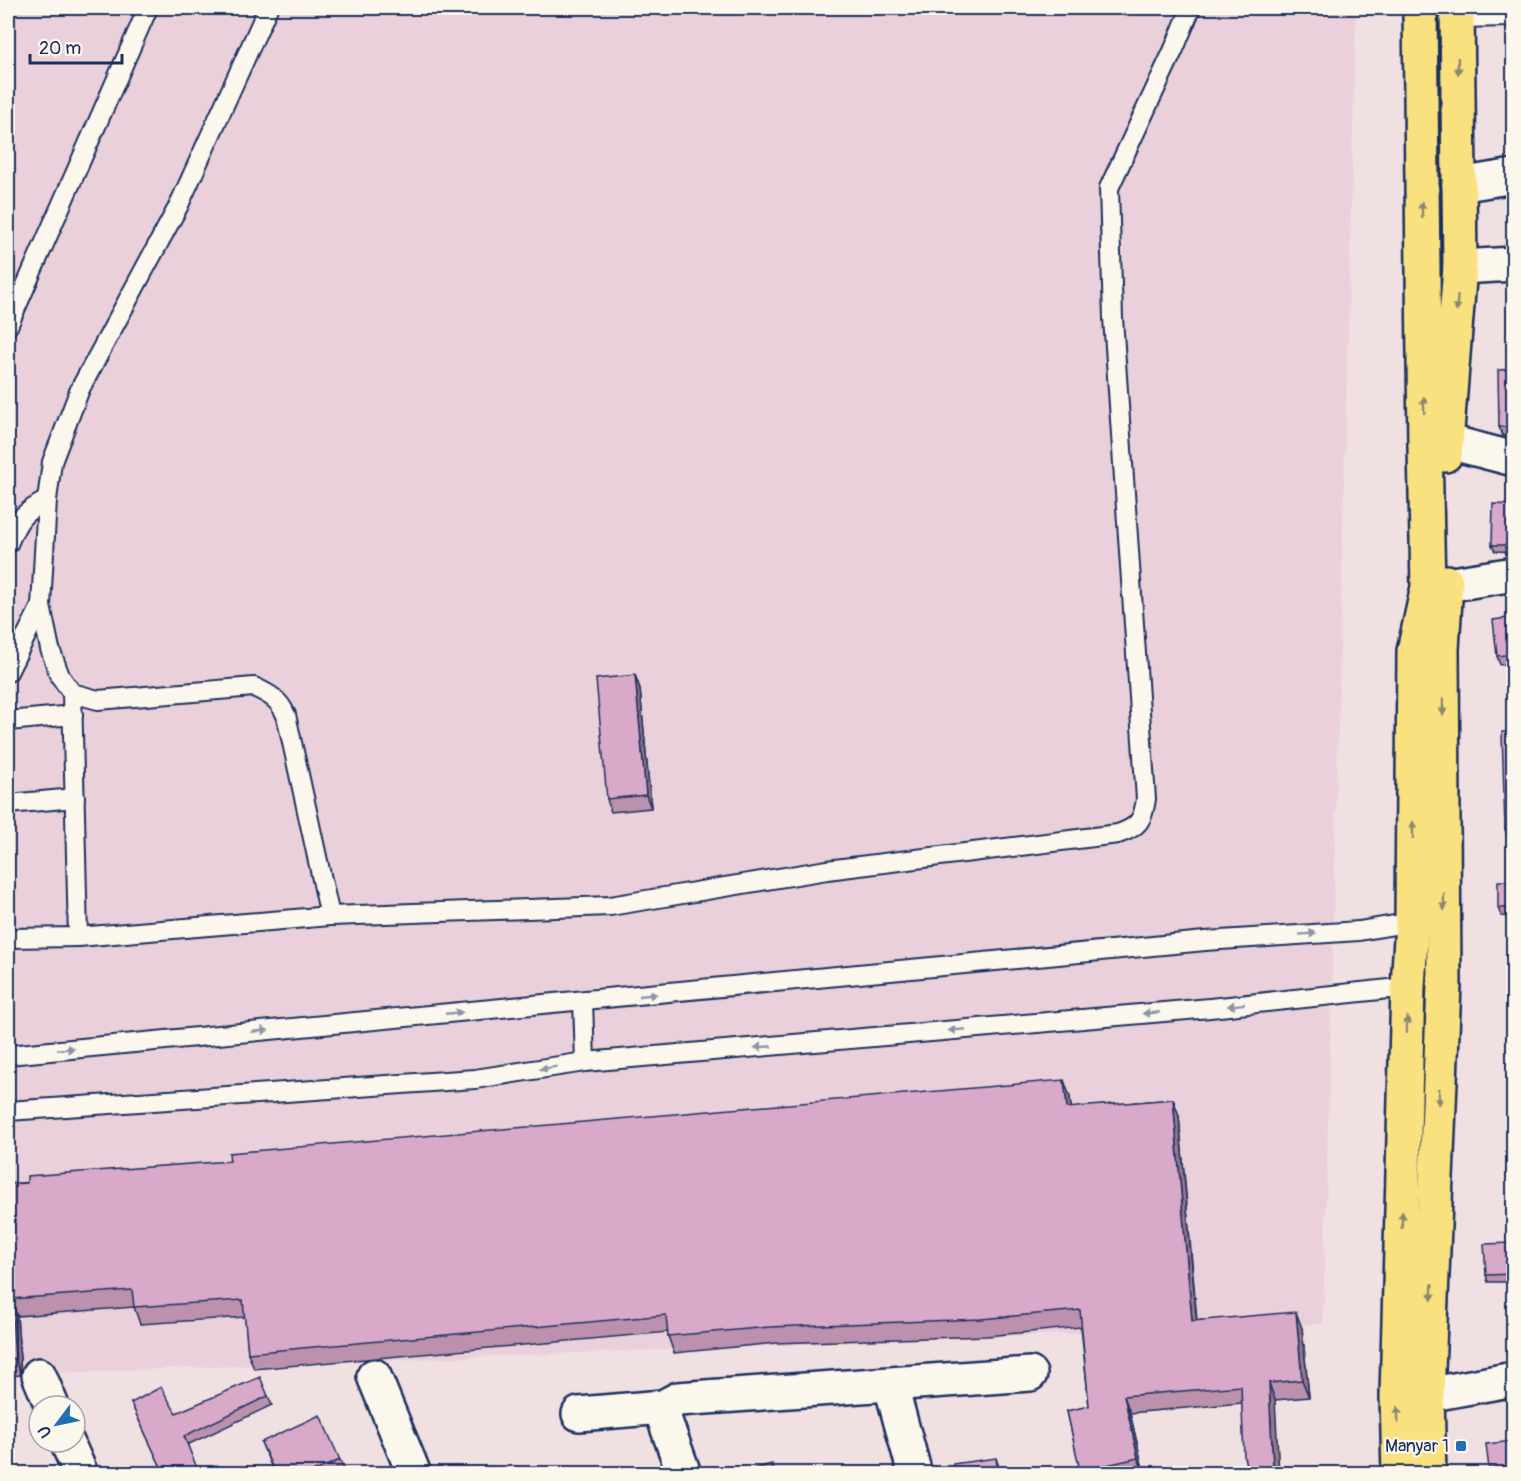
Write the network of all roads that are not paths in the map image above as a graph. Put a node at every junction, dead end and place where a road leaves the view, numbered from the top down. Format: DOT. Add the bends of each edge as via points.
graph roads {
  1 [pos="148,8"];
  2 [pos="268,8"];
  3 [pos="1191,8"];
  4 [pos="1420,8"];
  5 [pos="1457,13"];
  6 [pos="1514,18"];
  7 [pos="1514,176"];
  8 [pos="1460,185"];
  9 [pos="1514,264"];
  10 [pos="1460,267"];
  11 [pos="8,326"];
  12 [pos="1445,441"];
  13 [pos="1514,459"];
  14 [pos="47,500"];
  15 [pos="8,544"];
  16 [pos="1514,574"];
  17 [pos="1446,585"];
  18 [pos="41,606"];
  19 [pos="8,672"];
  20 [pos="72,693"];
  21 [pos="73,716"];
  22 [pos="8,721"];
  23 [pos="75,798"];
  24 [pos="8,804"];
  25 [pos="330,916"];
  26 [pos="1412,922"];
  27 [pos="78,937"];
  28 [pos="8,938"];
  29 [pos="1408,987"];
  30 [pos="583,1001"];
  31 [pos="8,1055"];
  32 [pos="585,1062"];
  33 [pos="8,1111"];
  34 [pos="1030,1374"];
  35 [pos="39,1376"];
  36 [pos="374,1376"];
  37 [pos="1514,1378"];
  38 [pos="891,1386"];
  39 [pos="47,1394"];
  40 [pos="1428,1395"];
  41 [pos="663,1407"];
  42 [pos="579,1414"];
  43 [pos="72,1454"];
  44 [pos="81,1473"];
  45 [pos="414,1473"];
  46 [pos="684,1473"];
  47 [pos="915,1473"];
  48 [pos="1399,1473"];
  49 [pos="1429,1473"];
  1 -- 11 [label="lane"];
  2 -- 14 [label="lane" via="178,207 80,389 52,462"];
  3 -- 25 [label="lane" via="1108,188 1113,318 1146,799 1144,816 1131,830 827,870 610,906"];
  26 -- 4 [label="highway, one-way" via="1414,651 1428,586"];
  5 -- 6 [label="lane"];
  5 -- 8 [label="highway, one-way"];
  7 -- 8 [label="street"];
  8 -- 10 [label="highway"];
  9 -- 10 [label="street"];
  10 -- 12 [label="highway, one-way"];
  12 -- 13 [label="street"];
  12 -- 17 [label="highway"];
  14 -- 15 [label="lane" via="27,510"];
  14 -- 18 [label="lane"];
  16 -- 17 [label="street"];
  17 -- 40 [label="highway, one-way" via="1442,649 1444,985"];
  18 -- 19 [label="lane"];
  18 -- 20 [label="lane" via="50,649 60,676"];
  20 -- 21 [label="lane"];
  20 -- 25 [label="lane" via="98,700 254,687 273,696 286,715"];
  21 -- 22 [label="lane"];
  21 -- 23 [label="lane"];
  23 -- 24 [label="lane"];
  23 -- 27 [label="lane"];
  25 -- 27 [label="lane"];
  26 -- 29 [label="highway"];
  30 -- 26 [label="lane, one-way" via="1359,931"];
  27 -- 28 [label="lane"];
  29 -- 32 [label="lane, one-way"];
  48 -- 29 [label="highway, one-way"];
  31 -- 30 [label="lane, one-way"];
  30 -- 32 [label="lane"];
  32 -- 33 [label="lane, one-way" via="475,1079"];
  34 -- 38 [label="street"];
  35 -- 39 [label="street"];
  36 -- 45 [label="street"];
  37 -- 40 [label="street"];
  38 -- 41 [label="street" via="678,1399"];
  38 -- 47 [label="street"];
  40 -- 49 [label="highway"];
  41 -- 42 [label="street"];
  41 -- 46 [label="street"];
  43 -- 44 [label="street"];
}
